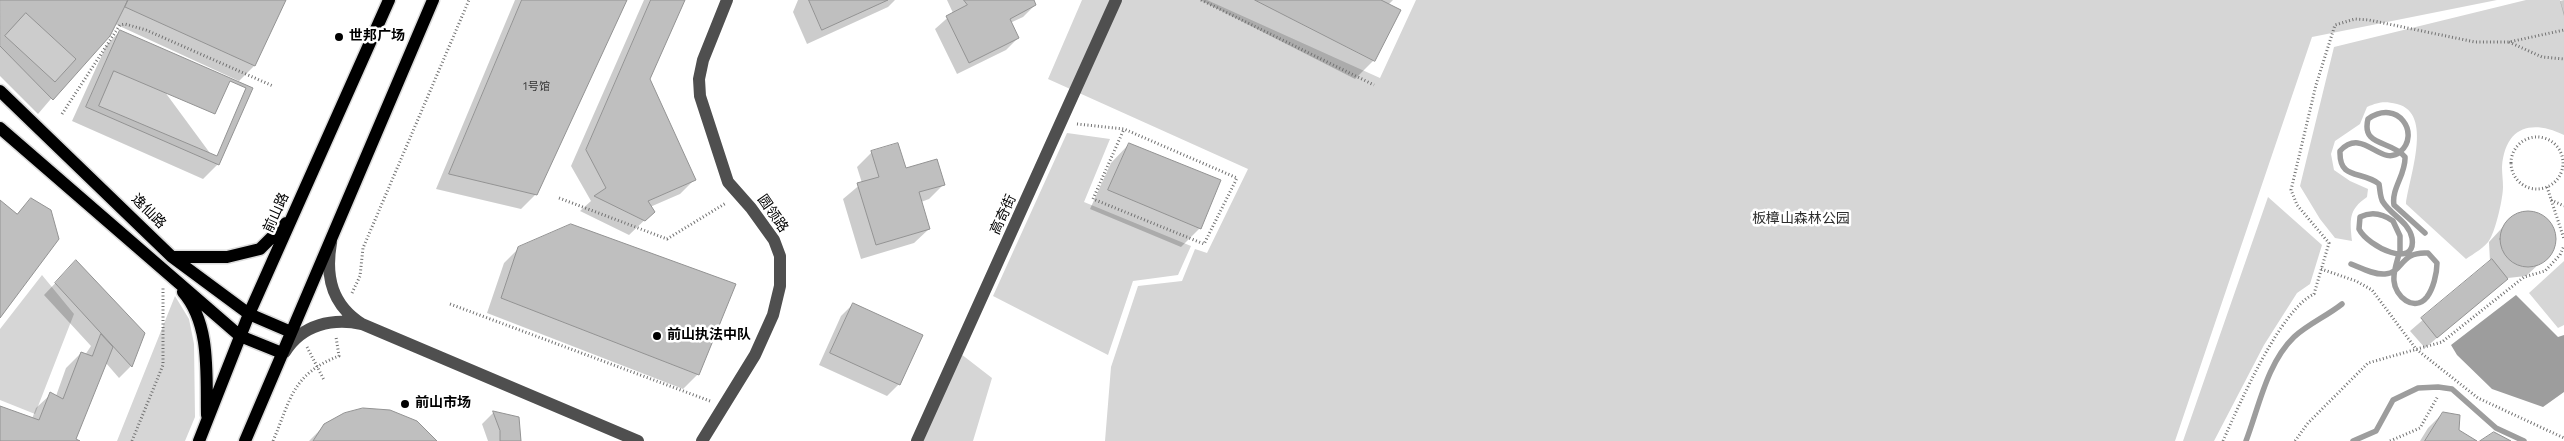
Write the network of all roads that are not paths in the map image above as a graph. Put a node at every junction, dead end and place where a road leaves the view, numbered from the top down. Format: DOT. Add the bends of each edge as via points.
graph roads {
  1 [pos="389,0"];
  2 [pos="433,0"];
  3 [pos="727,0"];
  4 [pos="1116,0"];
  5 [pos="0,91"];
  6 [pos="0,128"];
  7 [pos="292,217"];
  8 [pos="332,233"];
  9 [pos="172,257"];
  10 [pos="163,270"];
  11 [pos="249,314"];
  12 [pos="362,324"];
  13 [pos="296,333"];
  14 [pos="240,336"];
  15 [pos="282,353"];
  16 [pos="276,367"];
  17 [pos="207,420"];
  18 [pos="198,441"];
  19 [pos="245,441"];
  20 [pos="638,441"];
  21 [pos="702,441"];
  22 [pos="917,441"];
  1 -- 7 [label="main road, 前山路"];
  2 -- 8 [label="main road"];
  3 -- 21 [label="lane, 圆领路" via="703,60 700,96 728,182 774,240 780,256 780,286 773,315 755,356"];
  4 -- 22 [label="lane, 高奇街"];
  5 -- 9 [label="main road, 逸仙路"];
  6 -- 10 [label="main road"];
  7 -- 9 [label="main road" via="260,249 227,257"];
  7 -- 11 [label="main road, 前山路"];
  8 -- 12 [label="lane" via="329,260 332,290 342,307"];
  8 -- 13 [label="main road"];
  9 -- 11 [label="main road, 逸仙路"];
  10 -- 14 [label="main road"];
  10 -- 17 [label="main road" via="186,296 198,316 207,368"];
  11 -- 13 [label="main road, 逸仙路"];
  11 -- 14 [label="main road, 前山路"];
  12 -- 13 [label="lane" via="334,322"];
  12 -- 20 [label="lane"];
  13 -- 15 [label="main road"];
  13 -- 16 [label="lane"];
  14 -- 15 [label="main road"];
  14 -- 17 [label="main road, 前山路"];
  15 -- 16 [label="main road"];
  16 -- 19 [label="main road"];
  17 -- 18 [label="main road, 前山路"];
}
